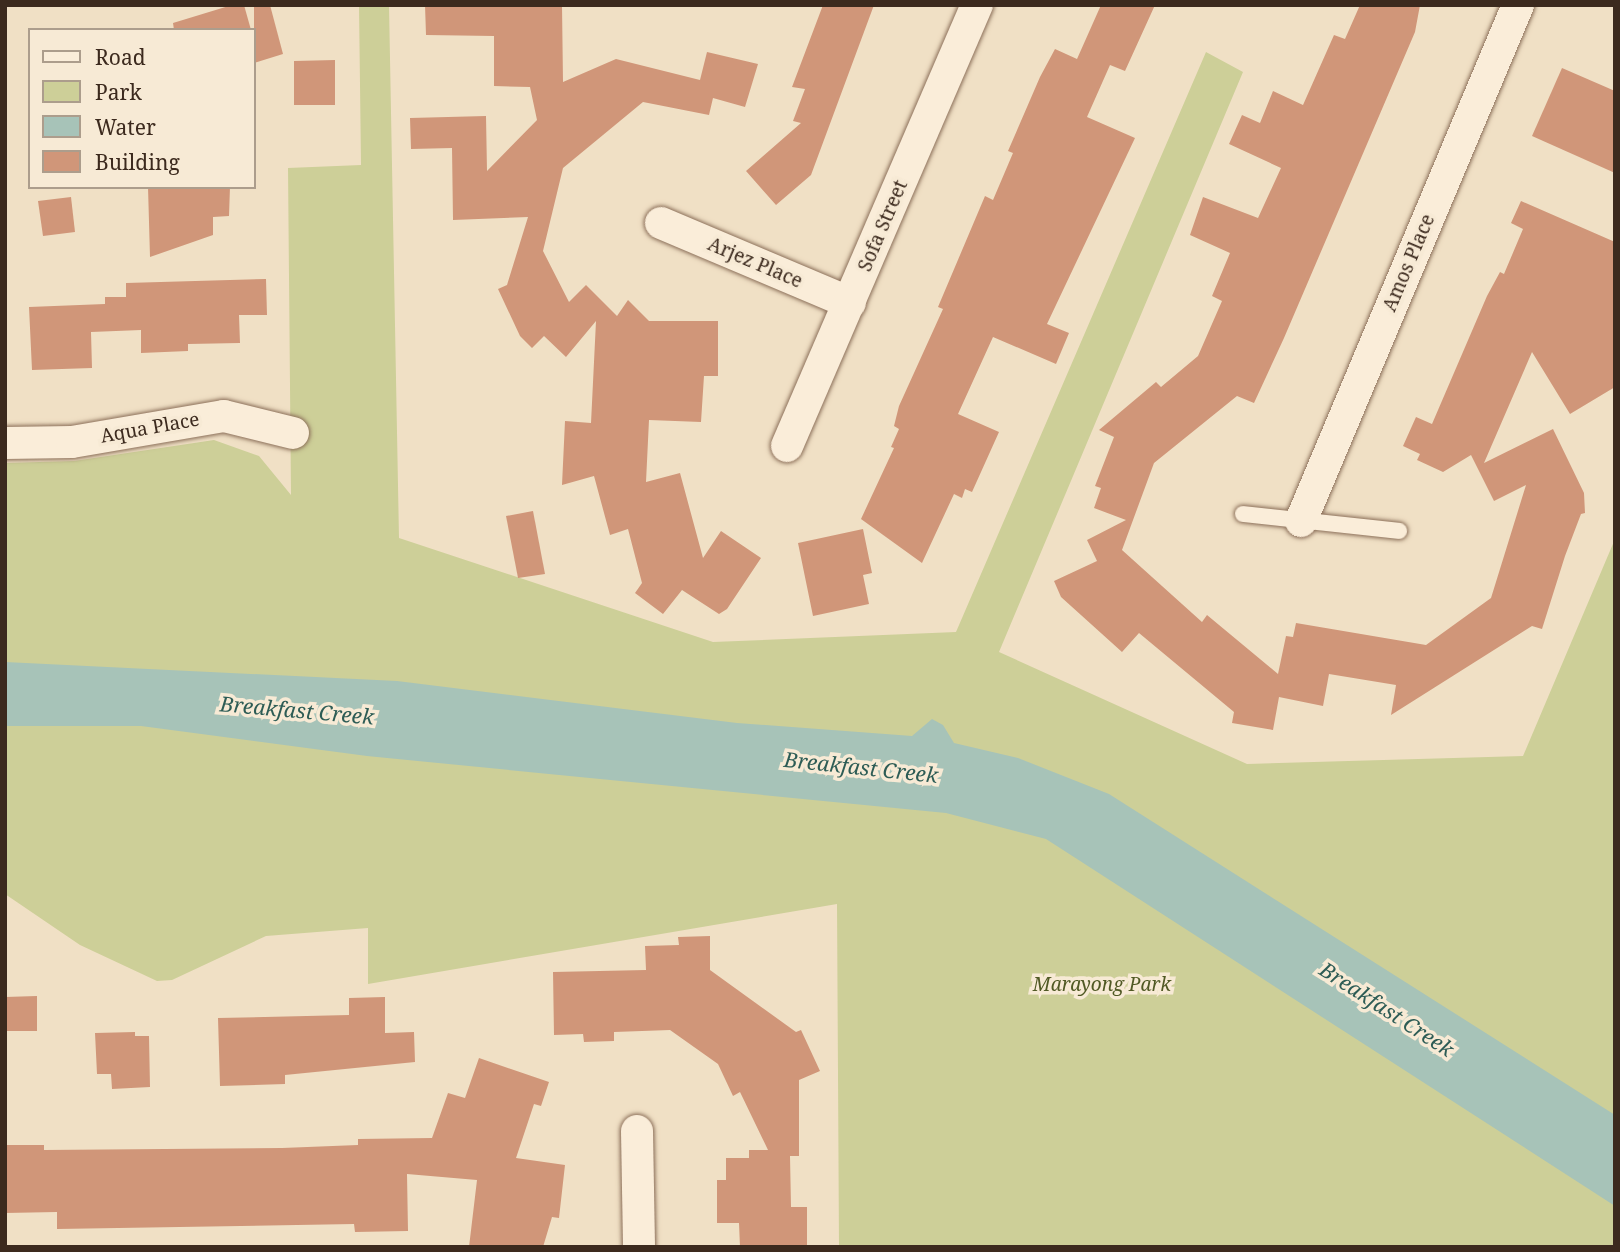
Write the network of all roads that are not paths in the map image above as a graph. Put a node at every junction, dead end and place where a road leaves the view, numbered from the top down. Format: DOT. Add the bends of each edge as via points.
graph roads {
  1 [pos="977,5"];
  2 [pos="1518,5"];
  3 [pos="661,223"];
  4 [pos="850,303"];
  5 [pos="293,433"];
  6 [pos="5,443"];
  7 [pos="787,446"];
  8 [pos="1243,514"];
  9 [pos="1301,521"];
  10 [pos="1399,531"];
  11 [pos="637,1131"];
  12 [pos="639,1247"];
  1 -- 4 [label="street, Sofa Street"];
  2 -- 9 [label="street, Amos Place"];
  3 -- 4 [label="street, Arjez Place"];
  4 -- 7 [label="street, Sofa Street"];
  5 -- 6 [label="street, Aqua Place" via="224,415 72,442"];
  8 -- 9 [label="lane"];
  9 -- 10 [label="lane"];
  11 -- 12 [label="street"];
}
